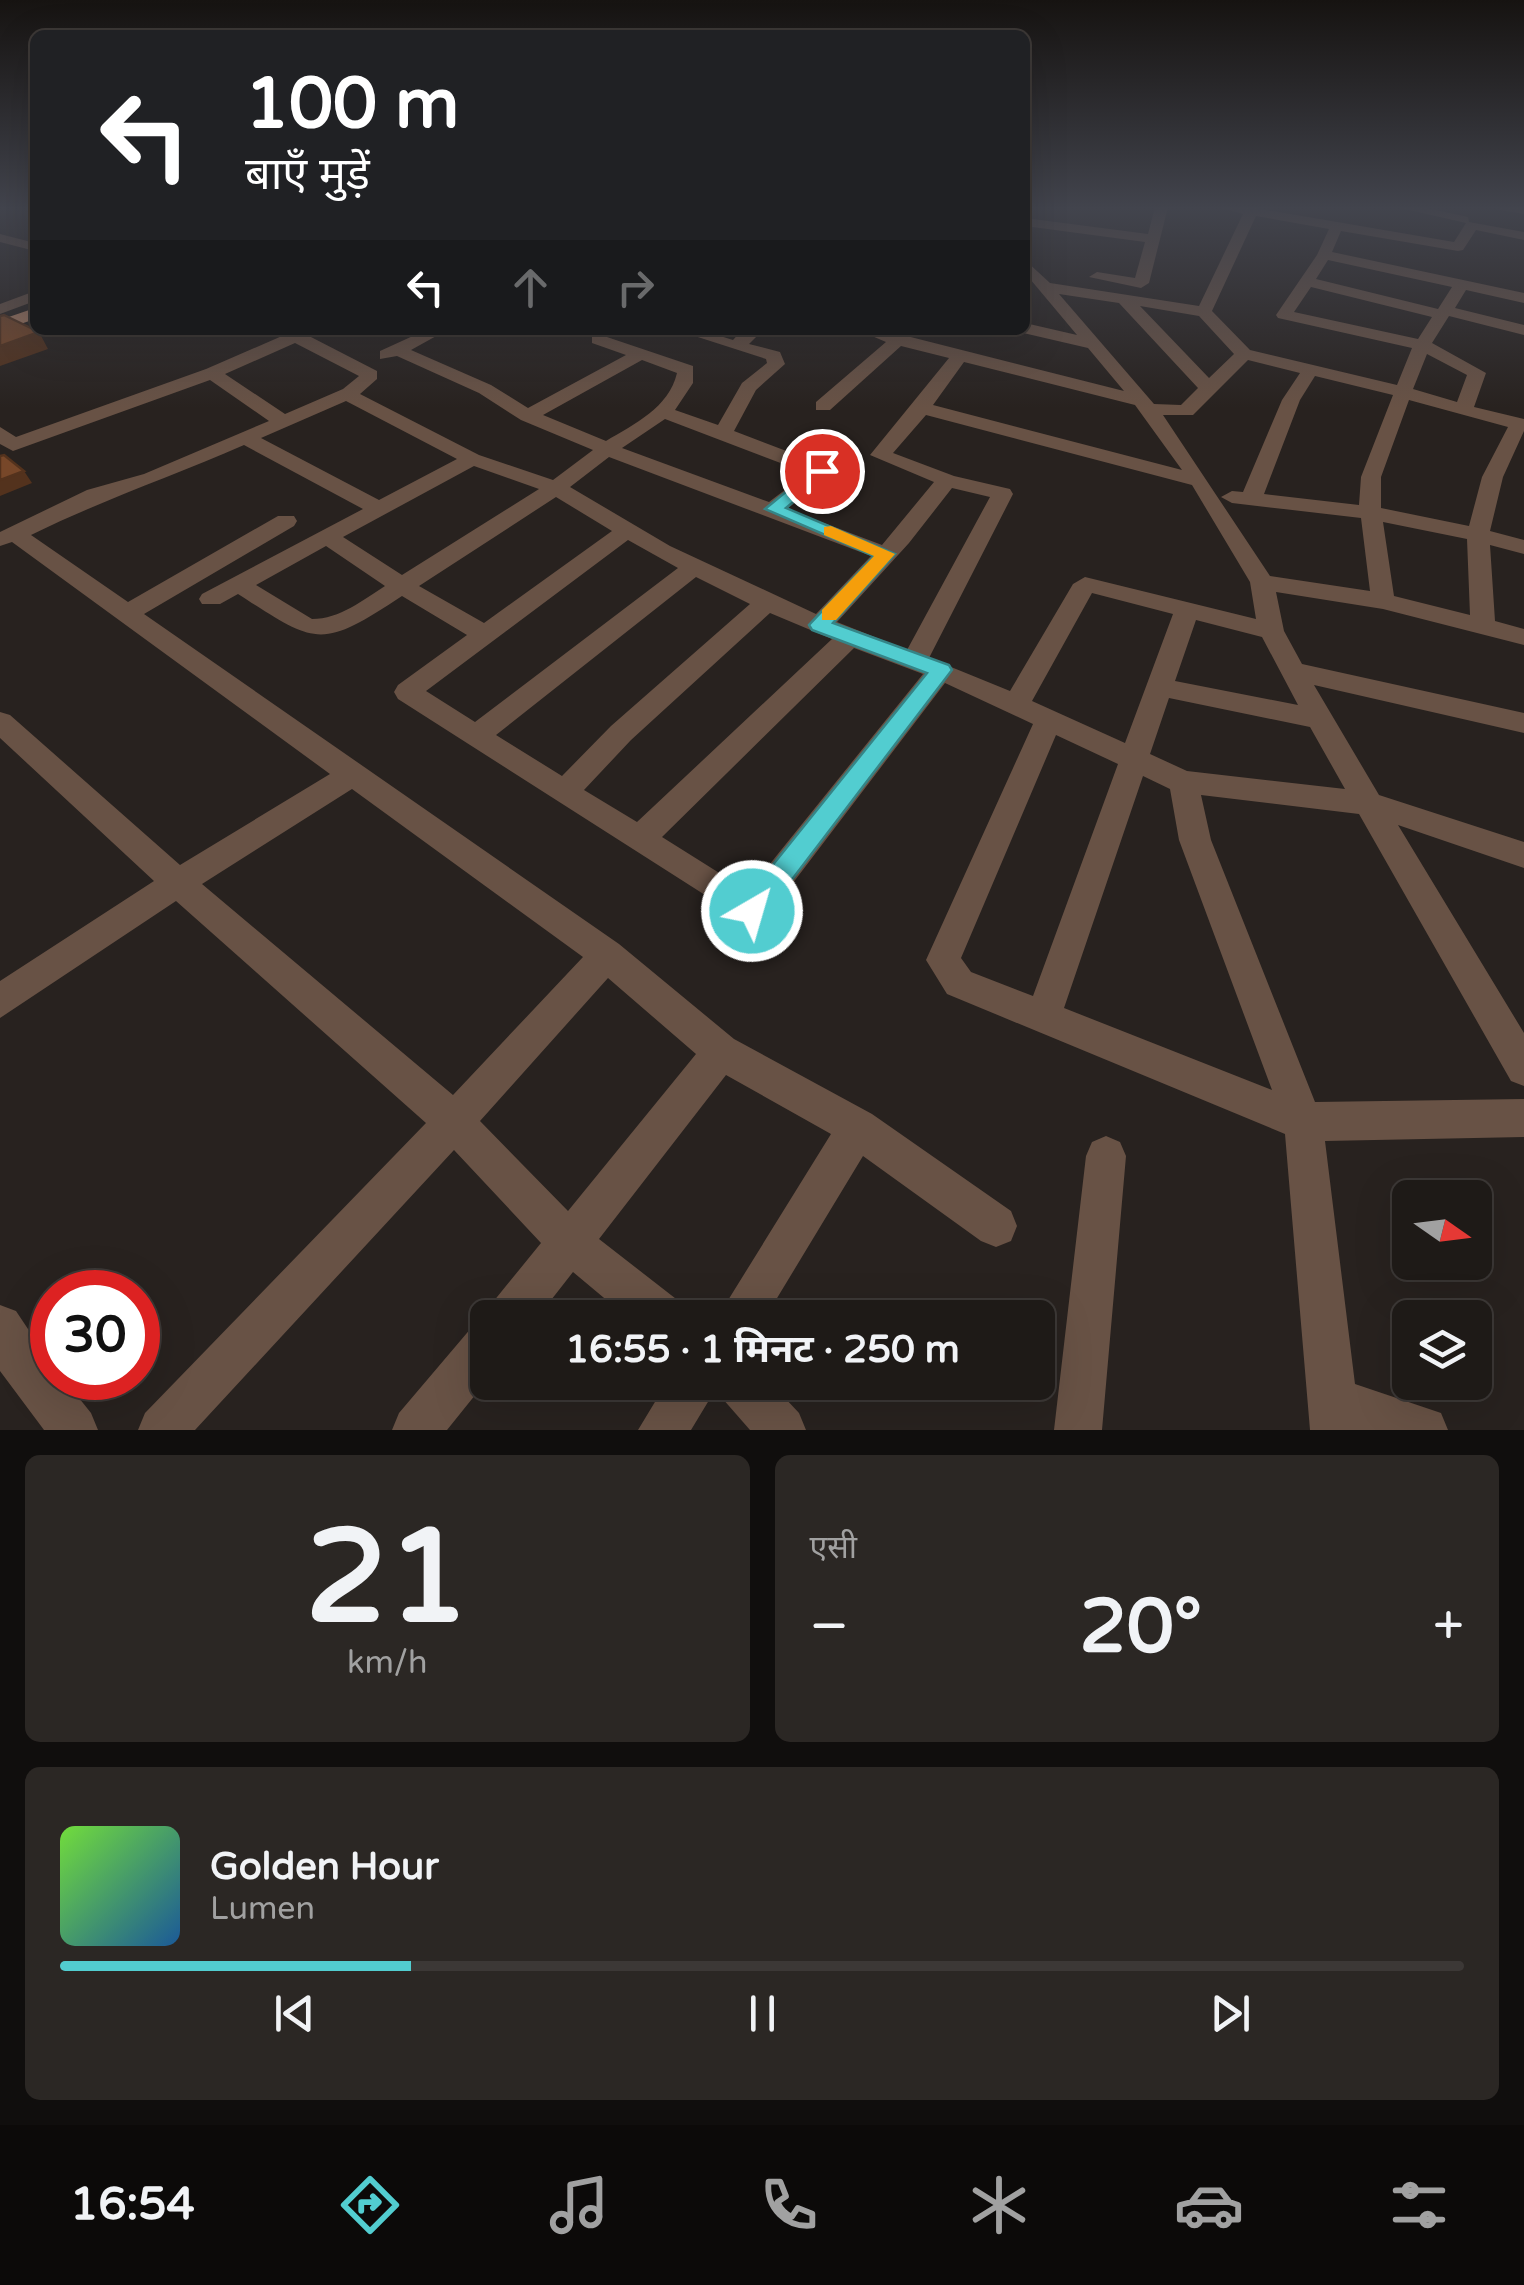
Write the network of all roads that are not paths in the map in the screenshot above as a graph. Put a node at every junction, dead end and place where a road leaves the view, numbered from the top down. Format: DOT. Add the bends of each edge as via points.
graph roads {
  1 [pos="1036,274"];
  2 [pos="1041,274"];
  3 [pos="1143,274"];
  4 [pos="1222,274"];
  5 [pos="1312,274"];
  6 [pos="1413,274"];
  7 [pos="1084,275"];
  8 [pos="1307,281"];
  9 [pos="1462,284"];
  10 [pos="30,298"];
  11 [pos="1524,298"];
  12 [pos="1124,299"];
  13 [pos="0,308"];
  14 [pos="30,312"];
  15 [pos="1204,312"];
  16 [pos="1443,313"];
  17 [pos="0,323"];
  18 [pos="1524,330"];
  19 [pos="290,335"];
  20 [pos="301,335"];
  21 [pos="428,335"];
  22 [pos="700,335"];
  23 [pos="749,335"];
  24 [pos="882,335"];
  25 [pos="920,335"];
  26 [pos="1030,335"];
  27 [pos="598,339"];
  28 [pos="905,342"];
  29 [pos="1093,344"];
  30 [pos="1422,345"];
  31 [pos="736,346"];
  32 [pos="397,350"];
  33 [pos="642,353"];
  34 [pos="1043,354"];
  35 [pos="1244,354"];
  36 [pos="960,356"];
  37 [pos="358,368"];
  38 [pos="1312,368"];
  39 [pos="212,373"];
  40 [pos="1210,390"];
  41 [pos="1403,392"];
  42 [pos="350,393"];
  43 [pos="1146,405"];
  44 [pos="822,406"];
  45 [pos="922,408"];
  46 [pos="1463,410"];
  47 [pos="664,412"];
  48 [pos="528,416"];
  49 [pos="284,422"];
  50 [pos="1522,424"];
  51 [pos="723,433"];
  52 [pos="0,434"];
  53 [pos="248,439"];
  54 [pos="845,445"];
  55 [pos="608,448"];
  56 [pos="472,459"];
  57 [pos="822,471"];
  58 [pos="947,480"];
  59 [pos="556,488"];
  60 [pos="1204,488"];
  61 [pos="1251,499"];
  62 [pos="380,509"];
  63 [pos="774,509"];
  64 [pos="1372,513"];
  65 [pos="286,521"];
  66 [pos="629,528"];
  67 [pos="1478,534"];
  68 [pos="7,536"];
  69 [pos="327,537"];
  70 [pos="1524,548"];
  71 [pos="886,554"];
  72 [pos="694,567"];
  73 [pos="1262,582"];
  74 [pos="238,584"];
  75 [pos="402,586"];
  76 [pos="211,599"];
  77 [pos="1383,601"];
  78 [pos="767,604"];
  79 [pos="1187,609"];
  80 [pos="128,613"];
  81 [pos="1484,624"];
  82 [pos="820,625"];
  83 [pos="1271,631"];
  84 [pos="484,634"];
  85 [pos="1524,636"];
  86 [pos="850,638"];
  87 [pos="927,667"];
  88 [pos="1293,671"];
  89 [pos="1159,687"];
  90 [pos="1016,704"];
  91 [pos="1049,718"];
  92 [pos="1319,719"];
  93 [pos="0,722"];
  94 [pos="1524,723"];
  95 [pos="477,736"];
  96 [pos="1133,758"];
  97 [pos="350,776"];
  98 [pos="1183,782"];
  99 [pos="566,790"];
  100 [pos="1367,803"];
  101 [pos="640,839"];
  102 [pos="1524,855"];
  103 [pos="178,883"];
  104 [pos="607,955"];
  105 [pos="0,1001"];
  106 [pos="1043,1017"];
  107 [pos="722,1052"];
  108 [pos="1524,1068"];
  109 [pos="1524,1118"];
  110 [pos="453,1121"];
  111 [pos="1303,1122"];
  112 [pos="858,1128"];
  113 [pos="1106,1156"];
  114 [pos="996,1226"];
  115 [pos="570,1243"];
  116 [pos="523,1300"];
  117 [pos="641,1300"];
  118 [pos="750,1300"];
  119 [pos="6,1353"];
  120 [pos="470,1365"];
  121 [pos="683,1400"];
  122 [pos="754,1400"];
  123 [pos="1334,1415"];
  124 [pos="74,1430"];
  125 [pos="162,1430"];
  126 [pos="416,1430"];
  127 [pos="662,1430"];
  128 [pos="782,1430"];
  129 [pos="1078,1430"];
  130 [pos="1424,1430"];
  1 -- 29 [label="street"];
  2 -- 12 [label="street"];
  3 -- 7 [label="street" via="1141,283"];
  4 -- 15 [label="street"];
  5 -- 8 [label="street"];
  6 -- 9 [label="street"];
  8 -- 16 [label="street"];
  8 -- 30 [label="street" via="1284,316"];
  9 -- 11 [label="street"];
  9 -- 16 [label="street"];
  10 -- 13 [label="street"];
  12 -- 15 [label="street"];
  12 -- 40 [label="street"];
  14 -- 17 [label="main road"];
  15 -- 35 [label="street"];
  16 -- 18 [label="street"];
  16 -- 30 [label="street"];
  19 -- 39 [label="street"];
  20 -- 37 [label="street"];
  21 -- 32 [label="street"];
  22 -- 31 [label="street"];
  23 -- 31 [label="street"];
  24 -- 28 [label="street"];
  25 -- 28 [label="street"];
  26 -- 34 [label="street"];
  27 -- 33 [label="street"];
  28 -- 36 [label="street"];
  28 -- 44 [label="street"];
  29 -- 34 [label="street"];
  29 -- 43 [label="street"];
  30 -- 41 [label="street"];
  30 -- 46 [label="street" via="1477,373"];
  31 -- 51 [label="street" via="774,356 776,364 748,388"];
  32 -- 37 [label="street"];
  32 -- 48 [label="street"];
  33 -- 47 [label="street" via="687,370"];
  33 -- 48 [label="street"];
  34 -- 36 [label="street"];
  34 -- 43 [label="street"];
  35 -- 38 [label="street"];
  35 -- 40 [label="street"];
  36 -- 45 [label="street"];
  37 -- 42 [label="street" via="371,375"];
  38 -- 41 [label="street"];
  38 -- 61 [label="street" via="1291,400"];
  39 -- 49 [label="street"];
  39 -- 52 [label="street" via="12,445"];
  40 -- 43 [label="street" via="1186,411"];
  41 -- 46 [label="street"];
  41 -- 64 [label="street" via="1371,477"];
  42 -- 49 [label="street"];
  42 -- 56 [label="street"];
  43 -- 60 [label="street"];
  45 -- 58 [label="street" via="880,455"];
  45 -- 60 [label="street"];
  46 -- 50 [label="street"];
  47 -- 51 [label="street"];
  47 -- 55 [label="street"];
  48 -- 55 [label="street"];
  49 -- 53 [label="street"];
  50 -- 67 [label="street" via="1496,464"];
  51 -- 57 [label="street"];
  53 -- 62 [label="street"];
  53 -- 68 [label="street" via="94,495"];
  54 -- 57 [label="street"];
  55 -- 59 [label="street"];
  55 -- 63 [label="street"];
  56 -- 59 [label="street"];
  56 -- 62 [label="street"];
  57 -- 63 [label="street"];
  58 -- 71 [label="street"];
  58 -- 87 [label="street" via="1002,494"];
  59 -- 66 [label="street"];
  59 -- 75 [label="street"];
  60 -- 61 [label="street"];
  60 -- 73 [label="street"];
  61 -- 64 [label="street"];
  62 -- 69 [label="street"];
  63 -- 71 [label="street"];
  64 -- 67 [label="street"];
  64 -- 77 [label="street"];
  65 -- 80 [label="street"];
  66 -- 72 [label="street"];
  66 -- 84 [label="street"];
  67 -- 70 [label="street"];
  67 -- 81 [label="street"];
  68 -- 80 [label="street"];
  69 -- 74 [label="street"];
  69 -- 75 [label="street"];
  71 -- 82 [label="street"];
  72 -- 78 [label="street"];
  72 -- 95 [label="street"];
  73 -- 77 [label="street"];
  73 -- 83 [label="street"];
  74 -- 75 [label="street" via="308,628 321,629"];
  74 -- 76 [label="street"];
  75 -- 84 [label="street"];
  77 -- 81 [label="street"];
  78 -- 82 [label="street"];
  78 -- 99 [label="street" via="621,732"];
  79 -- 83 [label="street"];
  79 -- 89 [label="street"];
  79 -- 90 [label="street" via="1085,584"];
  80 -- 97 [label="street"];
  81 -- 85 [label="street"];
  82 -- 86 [label="street"];
  83 -- 88 [label="street"];
  84 -- 95 [label="street" via="407,692"];
  86 -- 87 [label="street"];
  86 -- 101 [label="street"];
  87 -- 90 [label="street"];
  87 -- 101 [label="street" via="752,911"];
  88 -- 92 [label="street"];
  88 -- 94 [label="street"];
  89 -- 92 [label="street"];
  89 -- 96 [label="street"];
  90 -- 91 [label="street"];
  91 -- 96 [label="street"];
  91 -- 106 [label="street" via="944,960 959,983"];
  92 -- 100 [label="street"];
  93 -- 103 [label="street"];
  95 -- 99 [label="street"];
  96 -- 98 [label="street"];
  96 -- 106 [label="street"];
  97 -- 103 [label="street"];
  97 -- 104 [label="street"];
  98 -- 100 [label="street"];
  98 -- 111 [label="street" via="1196,840"];
  99 -- 101 [label="street"];
  100 -- 102 [label="street"];
  100 -- 108 [label="street"];
  103 -- 105 [label="street"];
  103 -- 110 [label="street"];
  104 -- 107 [label="street"];
  104 -- 110 [label="street"];
  106 -- 111 [label="street"];
  107 -- 112 [label="street"];
  107 -- 115 [label="street"];
  109 -- 111 [label="street"];
  110 -- 115 [label="street"];
  110 -- 125 [label="street"];
  111 -- 123 [label="street"];
  112 -- 114 [label="street"];
  112 -- 118 [label="street"];
  113 -- 129 [label="street"];
  115 -- 116 [label="street"];
  115 -- 117 [label="street"];
  119 -- 124 [label="street"];
  120 -- 126 [label="street"];
  121 -- 127 [label="street"];
  122 -- 128 [label="street"];
  123 -- 130 [label="street"];
}
